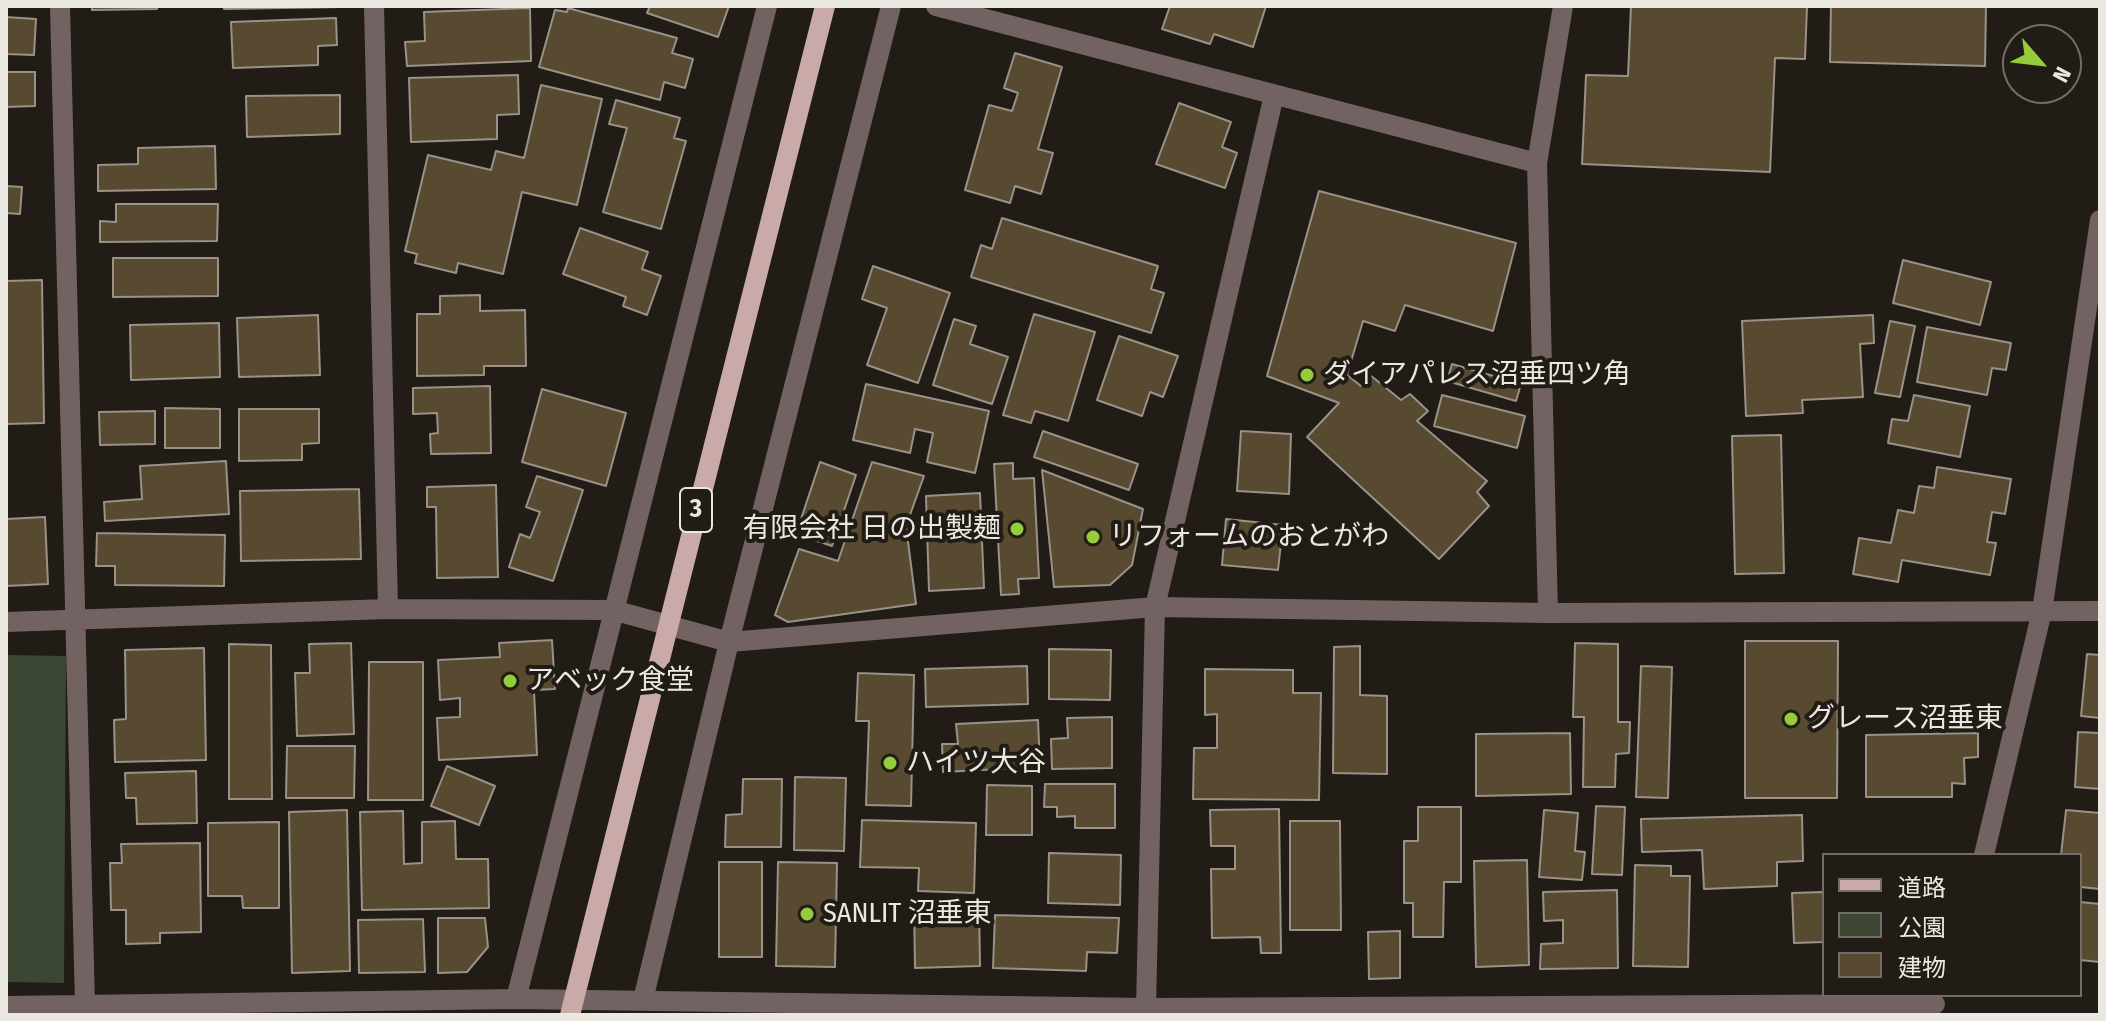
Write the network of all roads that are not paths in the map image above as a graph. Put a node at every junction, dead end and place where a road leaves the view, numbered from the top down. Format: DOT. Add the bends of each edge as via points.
graph roads {
  1 [pos="60,6"];
  2 [pos="374,6"];
  3 [pos="767,6"];
  4 [pos="825,6"];
  5 [pos="891,6"];
  6 [pos="936,6"];
  7 [pos="1563,6"];
  8 [pos="1274,95"];
  9 [pos="1537,163"];
  10 [pos="2100,220"];
  11 [pos="1155,607"];
  12 [pos="388,609"];
  13 [pos="613,610"];
  14 [pos="2042,611"];
  15 [pos="2100,611"];
  16 [pos="1548,613"];
  17 [pos="74,620"];
  18 [pos="6,622"];
  19 [pos="729,642"];
  20 [pos="1984,853"];
  21 [pos="516,999"];
  22 [pos="643,1000"];
  23 [pos="85,1005"];
  24 [pos="1935,1005"];
  25 [pos="6,1006"];
  26 [pos="1146,1008"];
  27 [pos="570,1015"];
  1 -- 17 [label="street"];
  2 -- 12 [label="street"];
  3 -- 13 [label="street"];
  4 -- 27 [label="main road, 3"];
  5 -- 19 [label="street"];
  6 -- 8 [label="street"];
  7 -- 9 [label="street"];
  8 -- 9 [label="street"];
  8 -- 11 [label="street"];
  9 -- 16 [label="street"];
  10 -- 14 [label="street"];
  11 -- 16 [label="street"];
  11 -- 19 [label="street"];
  11 -- 26 [label="street"];
  12 -- 13 [label="street"];
  12 -- 17 [label="street"];
  13 -- 19 [label="street"];
  13 -- 21 [label="street"];
  14 -- 15 [label="street"];
  14 -- 16 [label="street"];
  14 -- 20 [label="street"];
  17 -- 18 [label="street"];
  17 -- 23 [label="street"];
  19 -- 22 [label="street"];
  21 -- 22 [label="street"];
  21 -- 23 [label="street"];
  22 -- 26 [label="street"];
  23 -- 25 [label="street"];
  24 -- 26 [label="street"];
}
